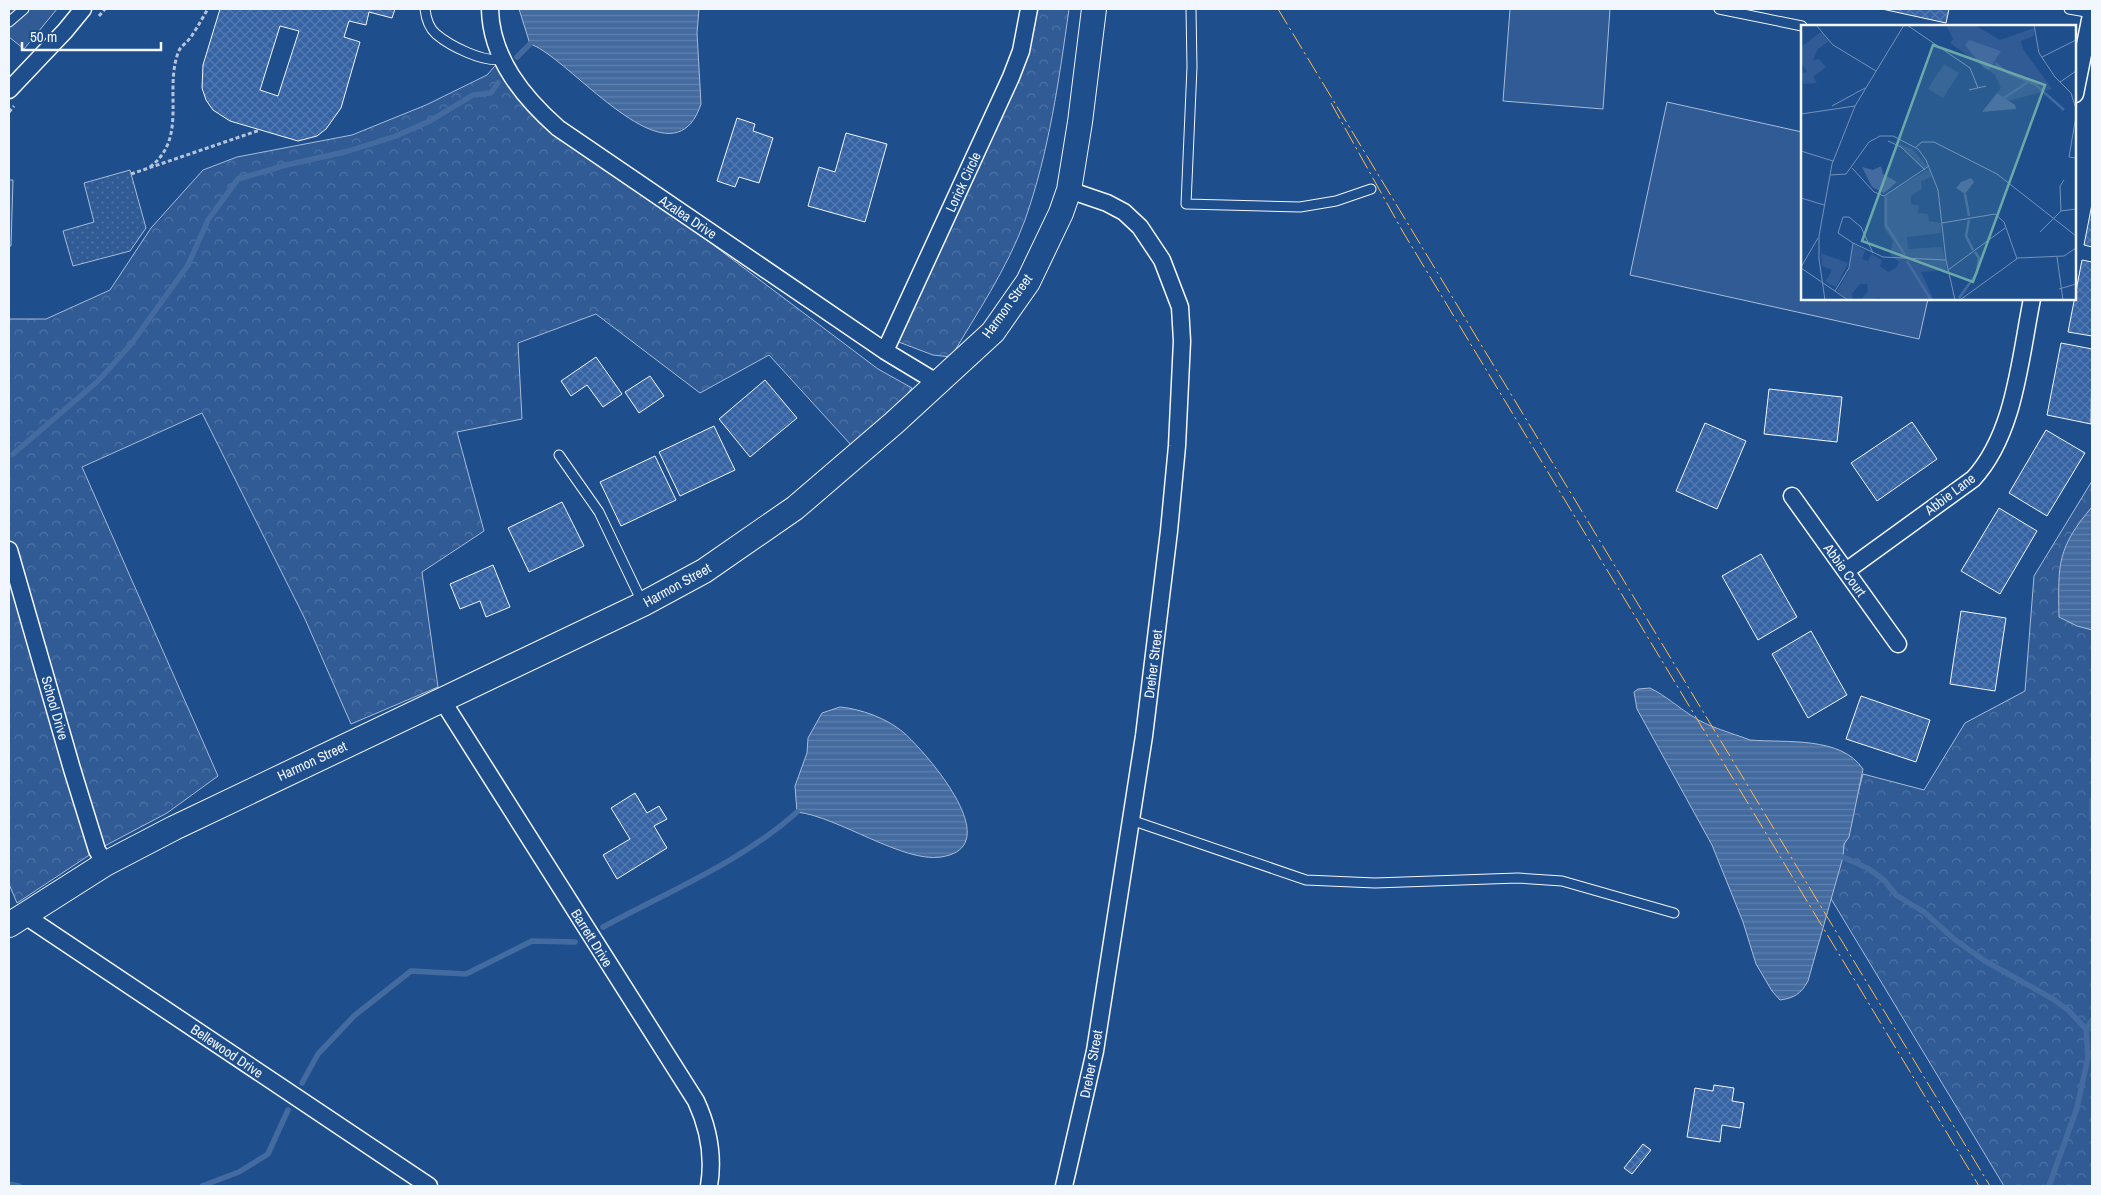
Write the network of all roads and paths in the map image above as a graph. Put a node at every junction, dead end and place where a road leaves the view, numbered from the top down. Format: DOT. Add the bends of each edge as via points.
graph roads {
  1 [pos="24,9"];
  2 [pos="83,9"];
  3 [pos="208,9"];
  4 [pos="425,9"];
  5 [pos="490,9"];
  6 [pos="1029,9"];
  7 [pos="1094,9"];
  8 [pos="1191,9"];
  9 [pos="1719,9"];
  10 [pos="2069,9"];
  11 [pos="2092,11"];
  12 [pos="9,22"];
  13 [pos="1801,26"];
  14 [pos="501,59"];
  15 [pos="2076,83"];
  16 [pos="9,90"];
  17 [pos="260,130"];
  18 [pos="150,167"];
  19 [pos="131,174"];
  20 [pos="1371,189"];
  21 [pos="1069,190"];
  22 [pos="2032,300"];
  23 [pos="885,351"];
  24 [pos="938,383"];
  25 [pos="559,455"];
  26 [pos="1792,496"];
  27 [pos="9,550"];
  28 [pos="1846,571"];
  29 [pos="643,604"];
  30 [pos="1898,644"];
  31 [pos="442,700"];
  32 [pos="1131,820"];
  33 [pos="105,864"];
  34 [pos="1674,913"];
  35 [pos="17,920"];
  36 [pos="429,1186"];
  37 [pos="709,1186"];
  38 [pos="1064,1186"];
  1 -- 12 [label="lane"];
  2 -- 16 [label="street"];
  3 -- 18 [label="path" via="191,38 179,50 172,86 173,133 162,156"];
  4 -- 14 [label="lane" via="437,34 482,59"];
  5 -- 14 [label="street, Azalea Drive"];
  6 -- 23 [label="street, Lorick Circle" via="1021,51"];
  7 -- 21 [label="street, Harmon Street"];
  8 -- 20 [label="lane" via="1186,204 1300,207"];
  9 -- 13 [label="lane"];
  10 -- 11 [label="lane"];
  11 -- 15 [label="street"];
  14 -- 23 [label="street, Azalea Drive" via="533,104 558,128"];
  17 -- 18 [label="path"];
  18 -- 19 [label="path"];
  21 -- 24 [label="street, Harmon Street" via="1028,282 993,332"];
  21 -- 32 [label="street, Dreher Street" via="1124,212 1140,227 1162,260 1180,307 1182,341 1177,446 1169,531"];
  22 -- 28 [label="street, Abbie Lane" via="2004,430 1985,466 1972,479"];
  23 -- 24 [label="street, Azalea Drive"];
  24 -- 29 [label="street, Harmon Street" via="795,508 711,566"];
  25 -- 29 [label="lane" via="598,512"];
  26 -- 28 [label="street, Abbie Court"];
  27 -- 33 [label="street, School Drive" via="97,850"];
  28 -- 30 [label="street, Abbie Court"];
  29 -- 31 [label="street, Harmon Street"];
  31 -- 33 [label="street, Harmon Street" via="248,791"];
  31 -- 37 [label="street, Barrett Drive" via="696,1102 709,1133"];
  32 -- 34 [label="lane" via="1306,880 1375,883 1518,878 1562,881"];
  32 -- 38 [label="street, Dreher Street" via="1095,1051"];
  33 -- 35 [label="street, Harmon Street"];
  35 -- 36 [label="street, Bellewood Drive"];
}
